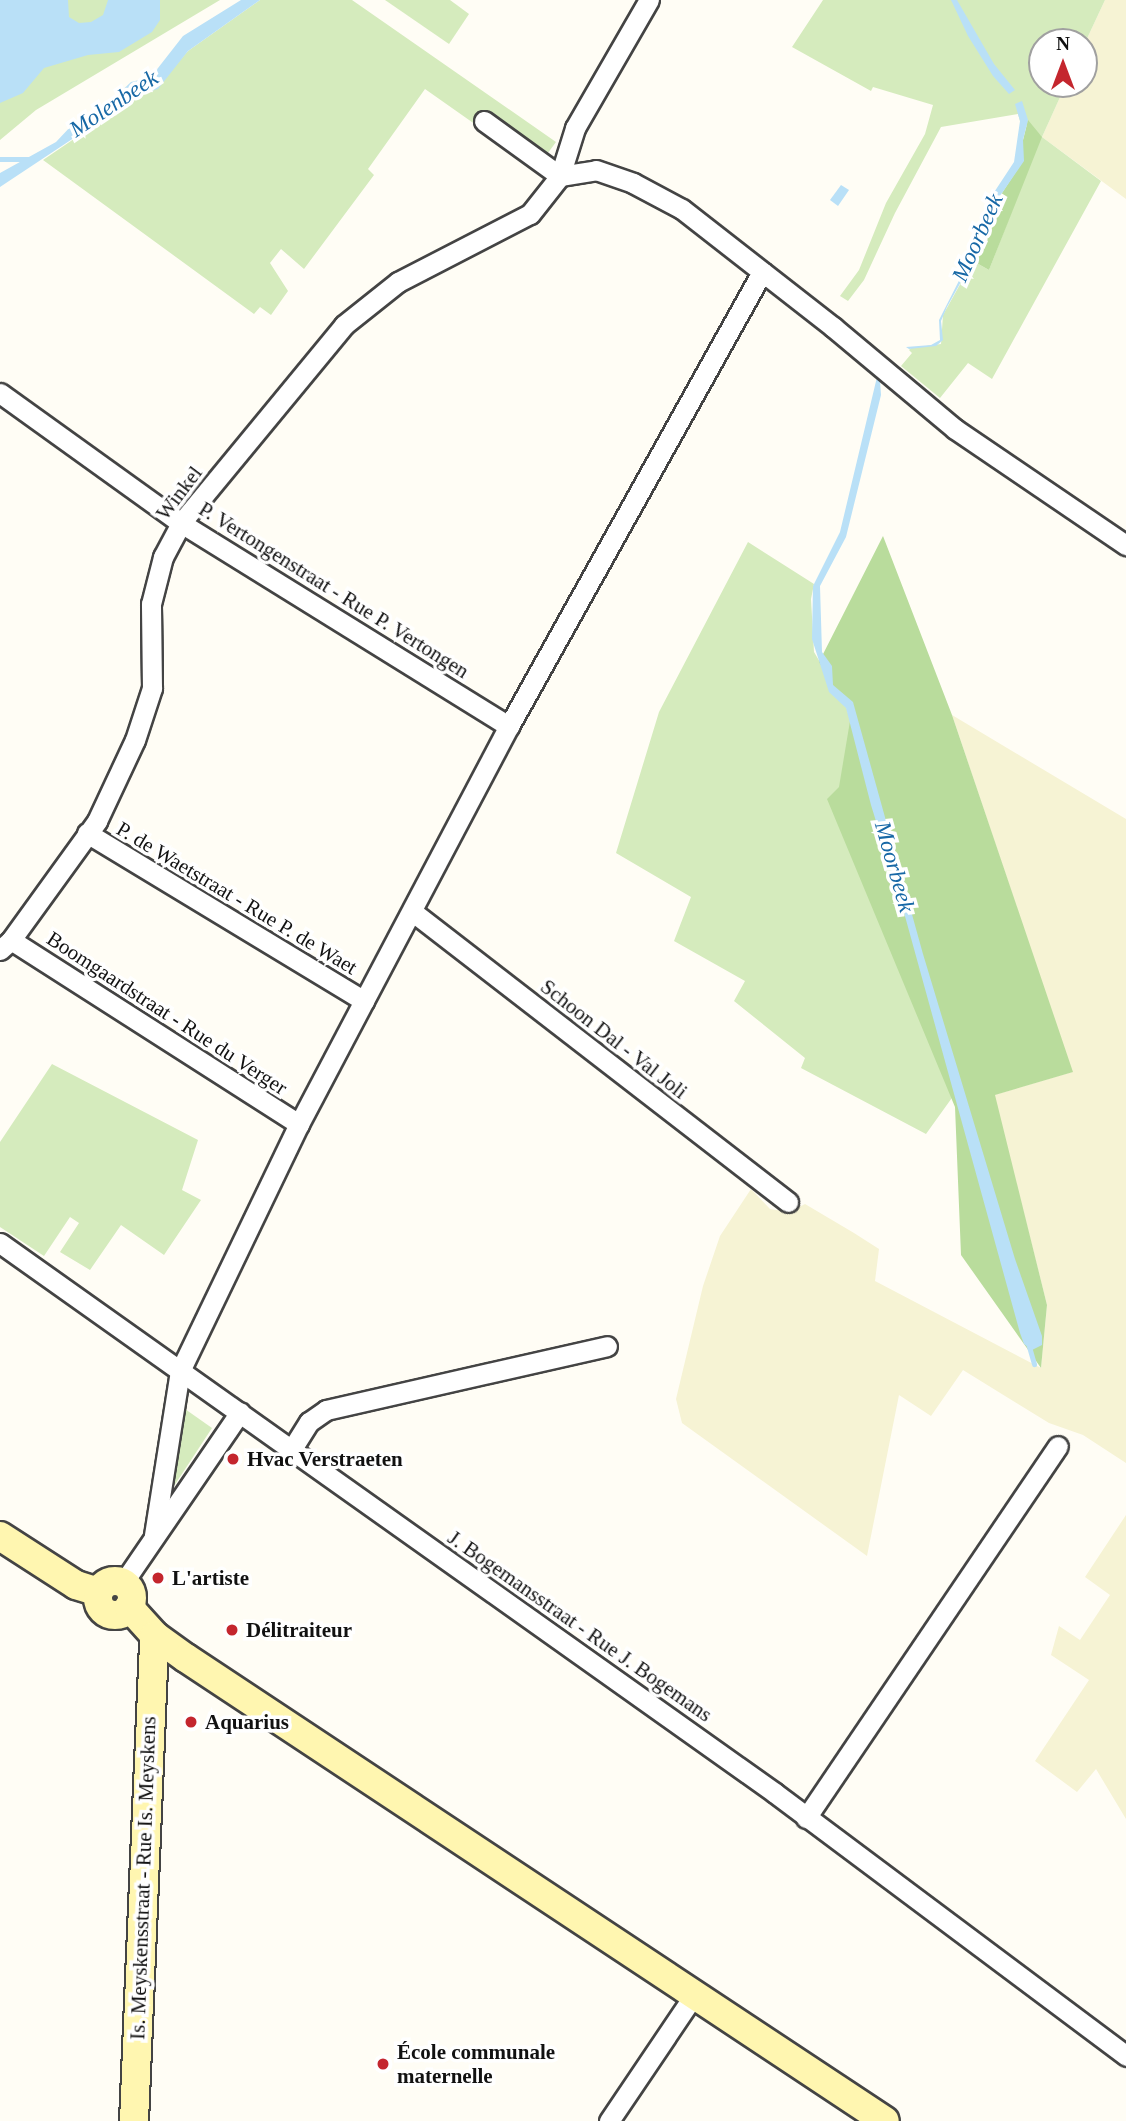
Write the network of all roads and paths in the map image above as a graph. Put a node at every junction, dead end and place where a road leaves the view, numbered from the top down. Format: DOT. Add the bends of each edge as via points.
graph roads {
  1 [pos="649,0"];
  2 [pos="484,121"];
  3 [pos="560,176"];
  4 [pos="762,272"];
  5 [pos="0,393"];
  6 [pos="181,523"];
  7 [pos="1126,545"];
  8 [pos="509,726"];
  9 [pos="87,833"];
  10 [pos="413,912"];
  11 [pos="5,945"];
  12 [pos="364,1001"];
  13 [pos="299,1124"];
  14 [pos="788,1202"];
  15 [pos="0,1243"];
  16 [pos="607,1346"];
  17 [pos="180,1371"];
  18 [pos="240,1412"];
  19 [pos="1058,1447"];
  20 [pos="292,1449"];
  21 [pos="154,1535"];
  22 [pos="0,1536"];
  23 [pos="117,1594"];
  24 [pos="154,1635"];
  25 [pos="806,1818"];
  26 [pos="694,1995"];
  27 [pos="1126,2056"];
  28 [pos="134,2121"];
  29 [pos="609,2121"];
  30 [pos="885,2121"];
  1 -- 3 [label="street" via="575,128"];
  2 -- 3 [label="street"];
  3 -- 4 [label="street" via="596,170 633,183 682,209"];
  3 -- 6 [label="street, Winkel" via="530,214 398,282 344,325"];
  4 -- 7 [label="street" via="955,429"];
  4 -- 8 [label="street"];
  5 -- 6 [label="street, P. Vertongenstraat - Rue P. Vertongen"];
  6 -- 8 [label="street, P. Vertongenstraat - Rue P. Vertongen"];
  6 -- 9 [label="street, Winkel" via="163,557 151,604 152,688 111,796"];
  8 -- 10 [label="street"];
  9 -- 11 [label="street, Winkel"];
  9 -- 12 [label="street, P. de Waetstraat - Rue P. de Waet"];
  10 -- 12 [label="street"];
  10 -- 14 [label="street, Schoon Dal - Val Joli"];
  11 -- 13 [label="street, Boomgaardstraat - Rue du Verger"];
  12 -- 13 [label="street"];
  13 -- 17 [label="street"];
  15 -- 17 [label="street, J. Bogemansstraat - Rue J. Bogemans"];
  16 -- 20 [label="street" via="326,1410 309,1422"];
  17 -- 18 [label="street, J. Bogemansstraat - Rue J. Bogemans"];
  17 -- 21 [label="street"];
  18 -- 20 [label="street, J. Bogemansstraat - Rue J. Bogemans"];
  18 -- 21 [label="street"];
  19 -- 25 [label="street"];
  20 -- 25 [label="street, J. Bogemansstraat - Rue J. Bogemans"];
  21 -- 23 [label="street"];
  22 -- 23 [label="street" via="76,1586"];
  23 -- 24 [label="street"];
  24 -- 26 [label="street"];
  24 -- 28 [label="street, Is. Meyskensstraat - Rue Is. Meyskens"];
  25 -- 27 [label="street, J. Bogemansstraat - Rue J. Bogemans"];
  26 -- 29 [label="street"];
  26 -- 30 [label="street"];
}
